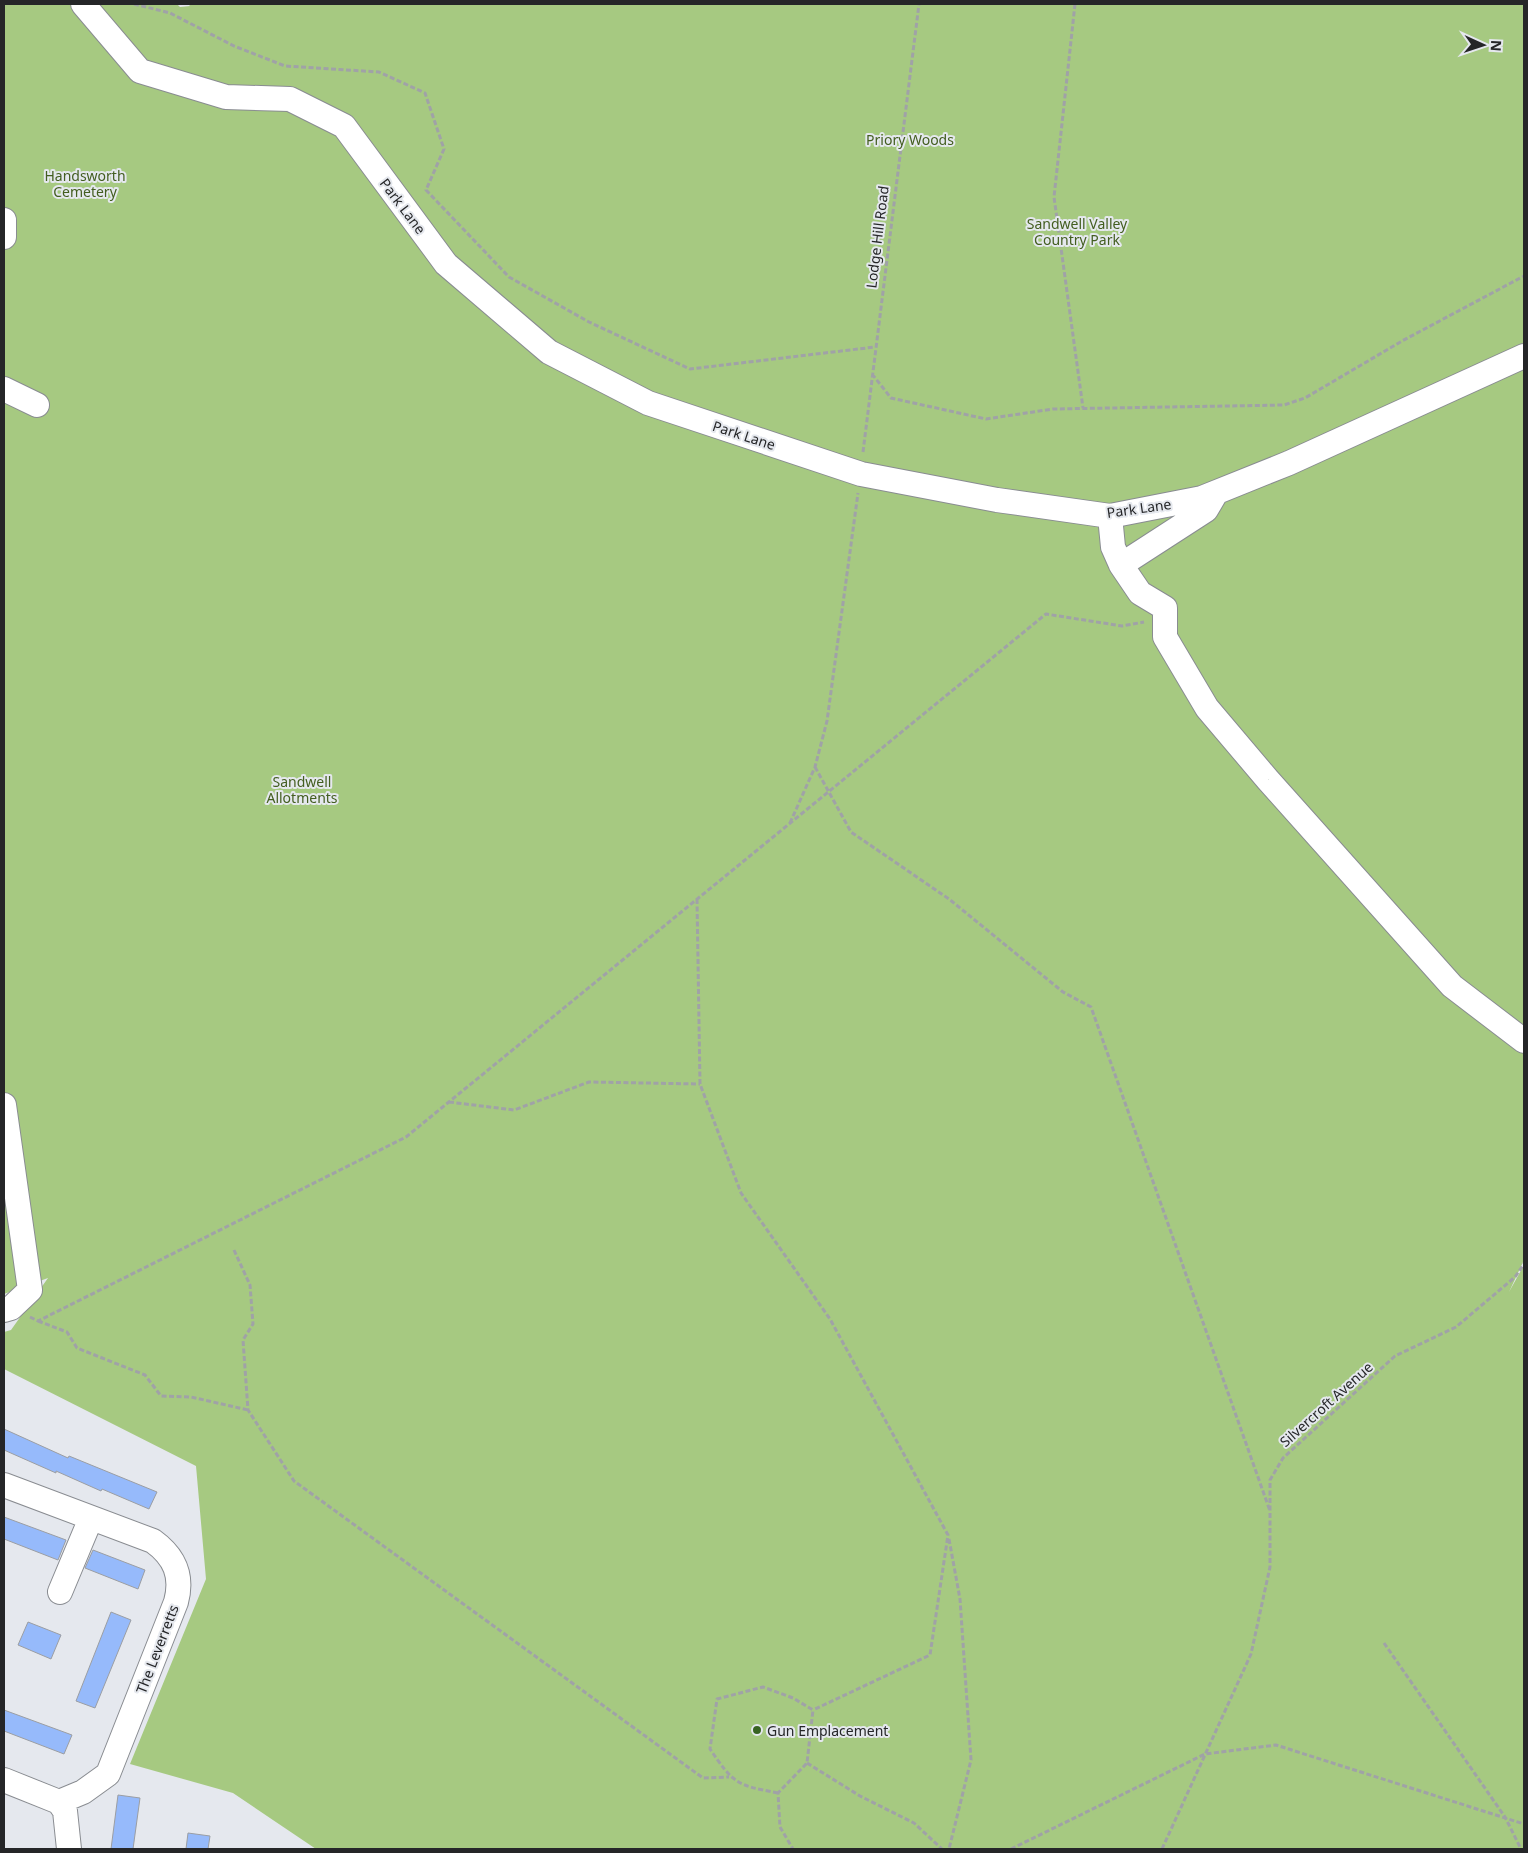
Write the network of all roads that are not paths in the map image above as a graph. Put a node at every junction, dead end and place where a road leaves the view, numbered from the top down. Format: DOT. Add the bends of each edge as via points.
graph roads {
  1 [pos="83,4"];
  2 [pos="4,220"];
  3 [pos="4,237"];
  4 [pos="1524,356"];
  5 [pos="4,388"];
  6 [pos="37,404"];
  7 [pos="1216,492"];
  8 [pos="1110,516"];
  9 [pos="1121,565"];
  10 [pos="1524,1040"];
  11 [pos="4,1105"];
  12 [pos="7,1309"];
  13 [pos="4,1485"];
  14 [pos="91,1518"];
  15 [pos="60,1592"];
  16 [pos="4,1780"];
  17 [pos="59,1802"];
  18 [pos="69,1842"];
  1 -- 8 [label="street, Park Lane" via="140,71 226,96 290,99 344,126 446,264 549,352 648,403 861,474 997,500"];
  2 -- 3 [label="street"];
  4 -- 7 [label="street, Park Lane" via="1289,463"];
  5 -- 6 [label="street"];
  7 -- 8 [label="street, Park Lane" via="1202,498"];
  7 -- 9 [label="street" via="1206,510"];
  8 -- 9 [label="street" via="1113,547"];
  9 -- 10 [label="street" via="1140,593 1165,608 1165,637 1207,708 1268,780 1452,986"];
  11 -- 12 [label="street" via="30,1290"];
  13 -- 14 [label="street, The Leverretts"];
  14 -- 15 [label="street"];
  14 -- 17 [label="street, The Leverretts" via="153,1541 164,1549 174,1562 180,1588 108,1774 83,1792"];
  16 -- 17 [label="street"];
  17 -- 18 [label="street" via="65,1811"];
}
